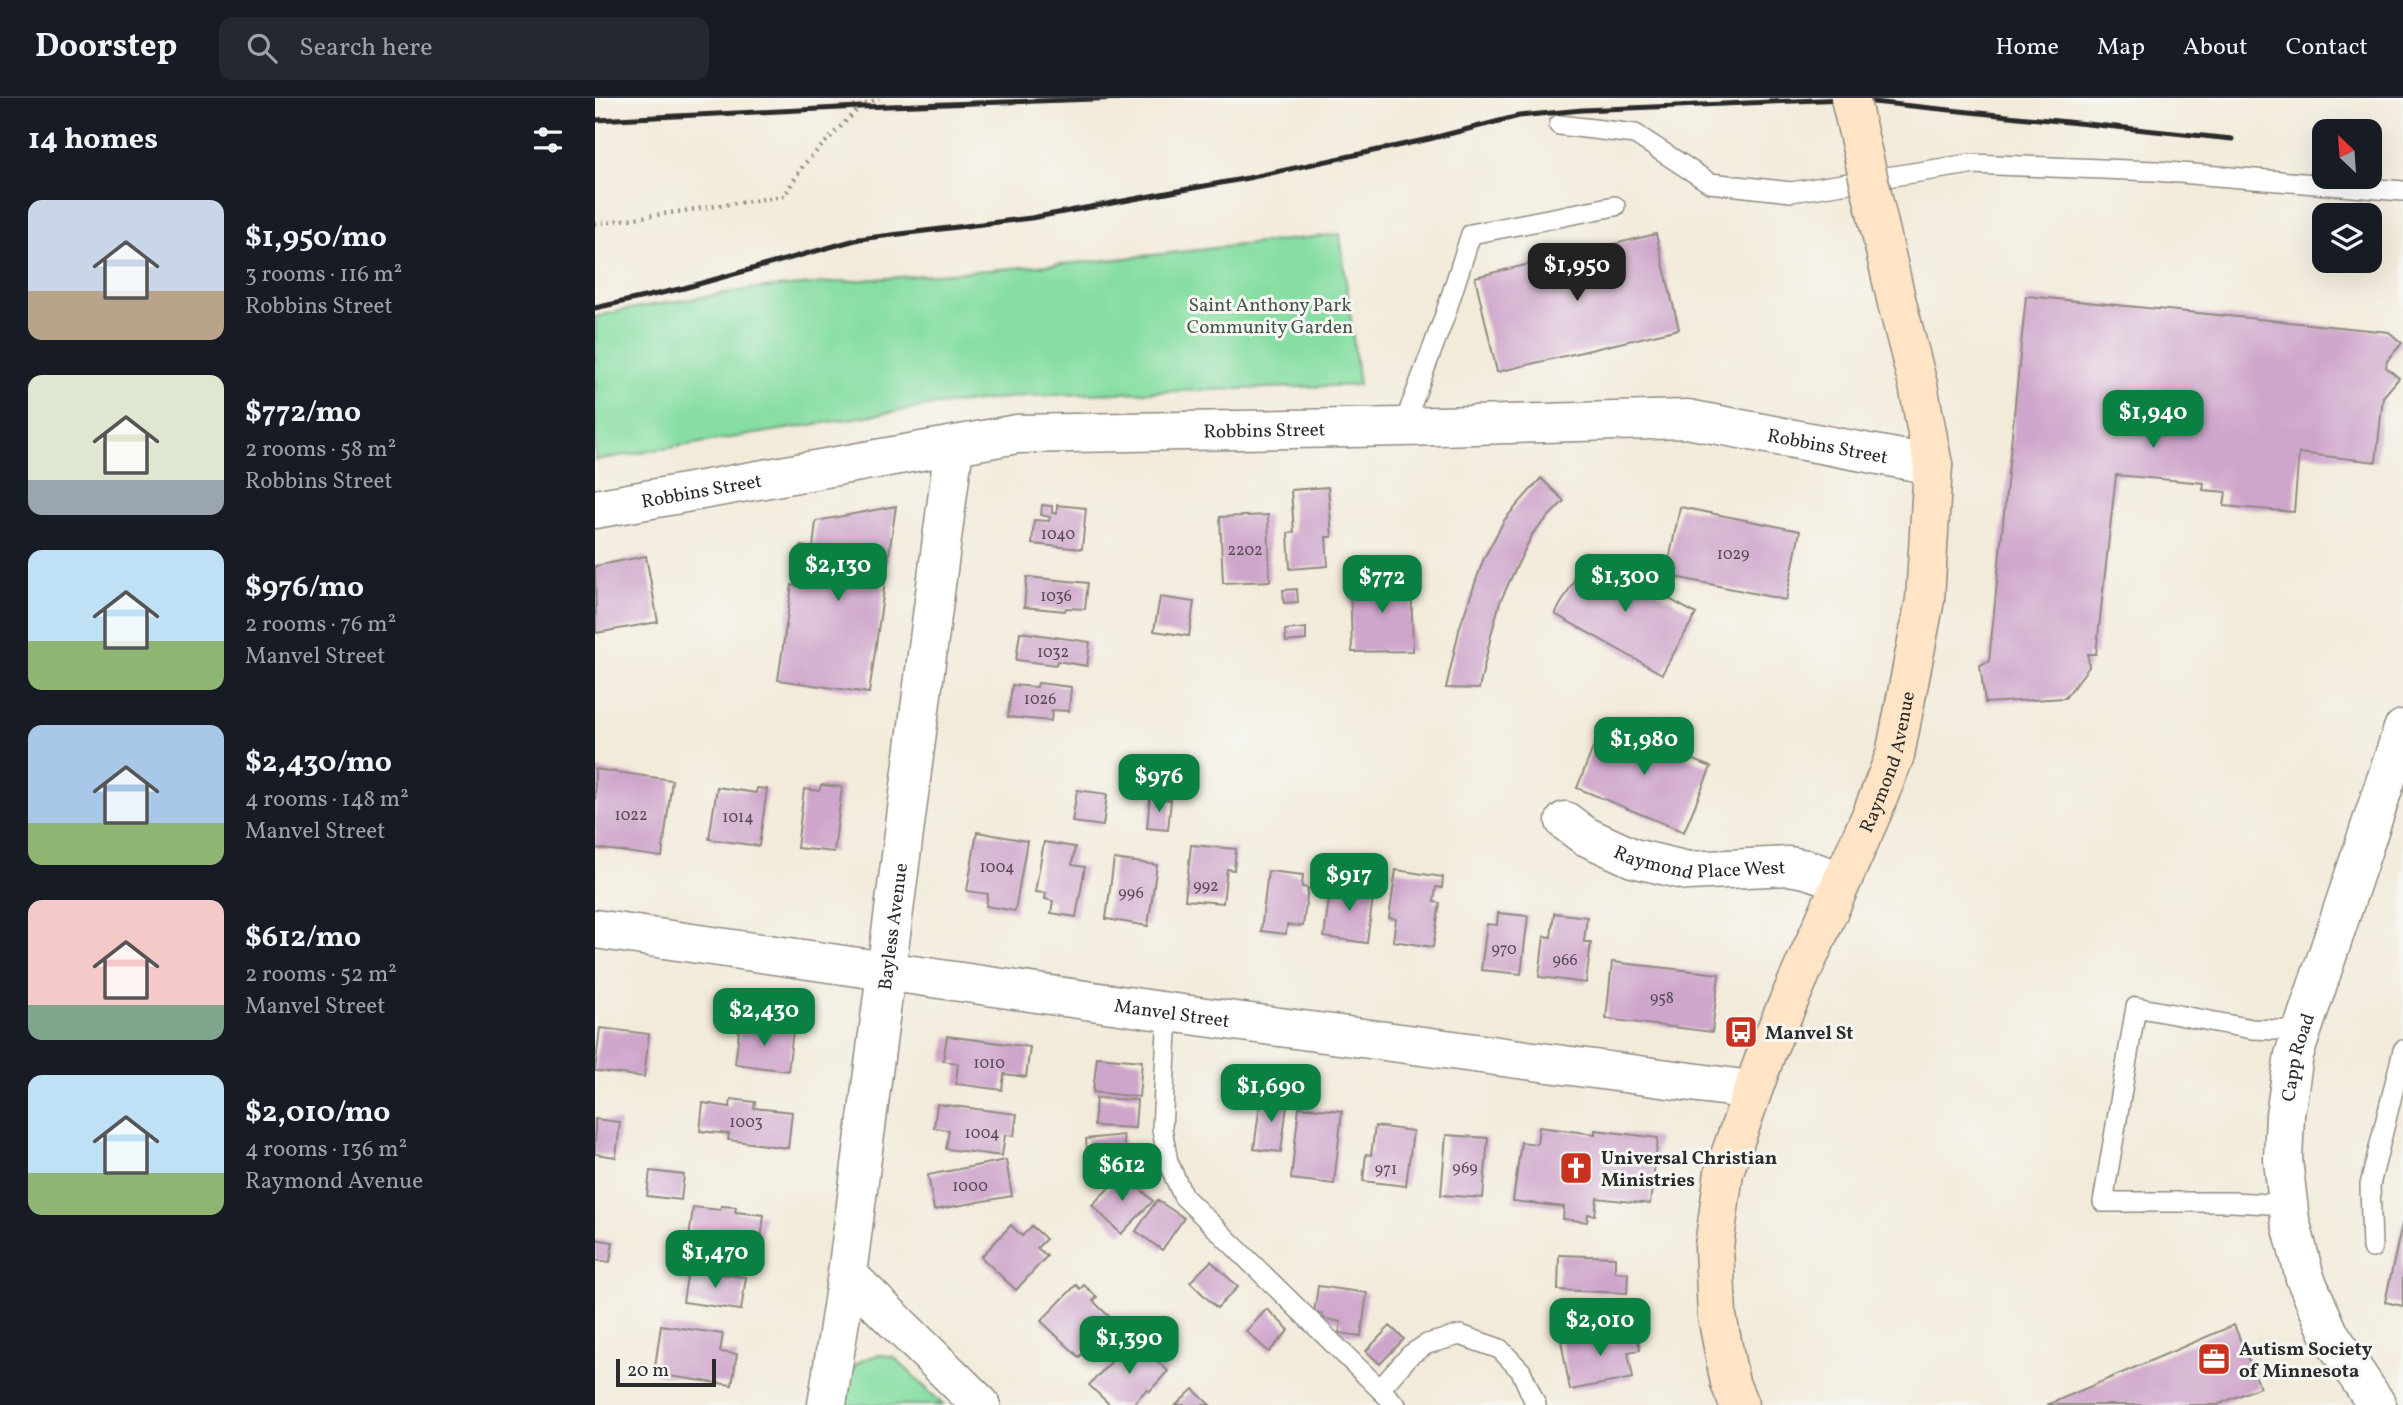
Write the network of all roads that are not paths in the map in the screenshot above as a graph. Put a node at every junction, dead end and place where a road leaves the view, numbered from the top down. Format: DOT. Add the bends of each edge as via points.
graph roads {
  1 [pos="1850,98"];
  2 [pos="1559,125"];
  3 [pos="2403,191"];
  4 [pos="1615,206"];
  5 [pos="1403,427"];
  6 [pos="954,446"];
  7 [pos="1933,465"];
  8 [pos="595,509"];
  9 [pos="2403,729"];
  10 [pos="1565,821"];
  11 [pos="1842,881"];
  12 [pos="595,929"];
  13 [pos="885,970"];
  14 [pos="1168,1012"];
  15 [pos="2302,1031"];
  16 [pos="2403,1050"];
  17 [pos="1751,1090"];
  18 [pos="2288,1205"];
  19 [pos="2372,1248"];
  20 [pos="847,1274"];
  21 [pos="1380,1389"];
  22 [pos="2369,1394"];
  23 [pos="827,1405"];
  24 [pos="981,1405"];
  25 [pos="1396,1405"];
  26 [pos="1536,1405"];
  27 [pos="1739,1405"];
  1 -- 7 [label="street, Raymond Avenue, bridge"];
  2 -- 3 [label="lane" via="1635,134 1710,183 1791,192 1971,164 2155,171"];
  4 -- 5 [label="lane" via="1471,234"];
  5 -- 6 [label="street, Robbins Street" via="1017,434"];
  5 -- 7 [label="street, Robbins Street" via="1687,419"];
  6 -- 8 [label="street, Robbins Street"];
  6 -- 13 [label="street, Bayless Avenue"];
  7 -- 11 [label="street, Raymond Avenue" via="1926,600 1895,755"];
  9 -- 15 [label="street, Capp Road"];
  10 -- 11 [label="street, Raymond Place West" via="1585,836 1633,858 1688,871 1789,866"];
  11 -- 17 [label="street, Raymond Avenue"];
  12 -- 13 [label="street, Manvel Street"];
  13 -- 14 [label="street, Manvel Street"];
  13 -- 20 [label="street, Bayless Avenue"];
  14 -- 17 [label="street, Manvel Street"];
  14 -- 21 [label="lane" via="1162,1129 1168,1162 1183,1196"];
  15 -- 18 [label="street, Capp Road" via="2285,1115"];
  15 -- 18 [label="lane" via="2252,1029 2136,1007 2103,1202"];
  16 -- 19 [label="lane" via="2370,1185"];
  17 -- 27 [label="street, Raymond Avenue" via="1724,1172 1714,1247 1717,1316"];
  18 -- 22 [label="street, Capp Road" via="2305,1278 2329,1333"];
  20 -- 23 [label="street, Bayless Avenue"];
  20 -- 24 [label="street"];
  21 -- 25 [label="lane"];
  21 -- 26 [label="lane" via="1409,1355 1427,1344 1460,1335 1500,1349 1521,1371"];
}
